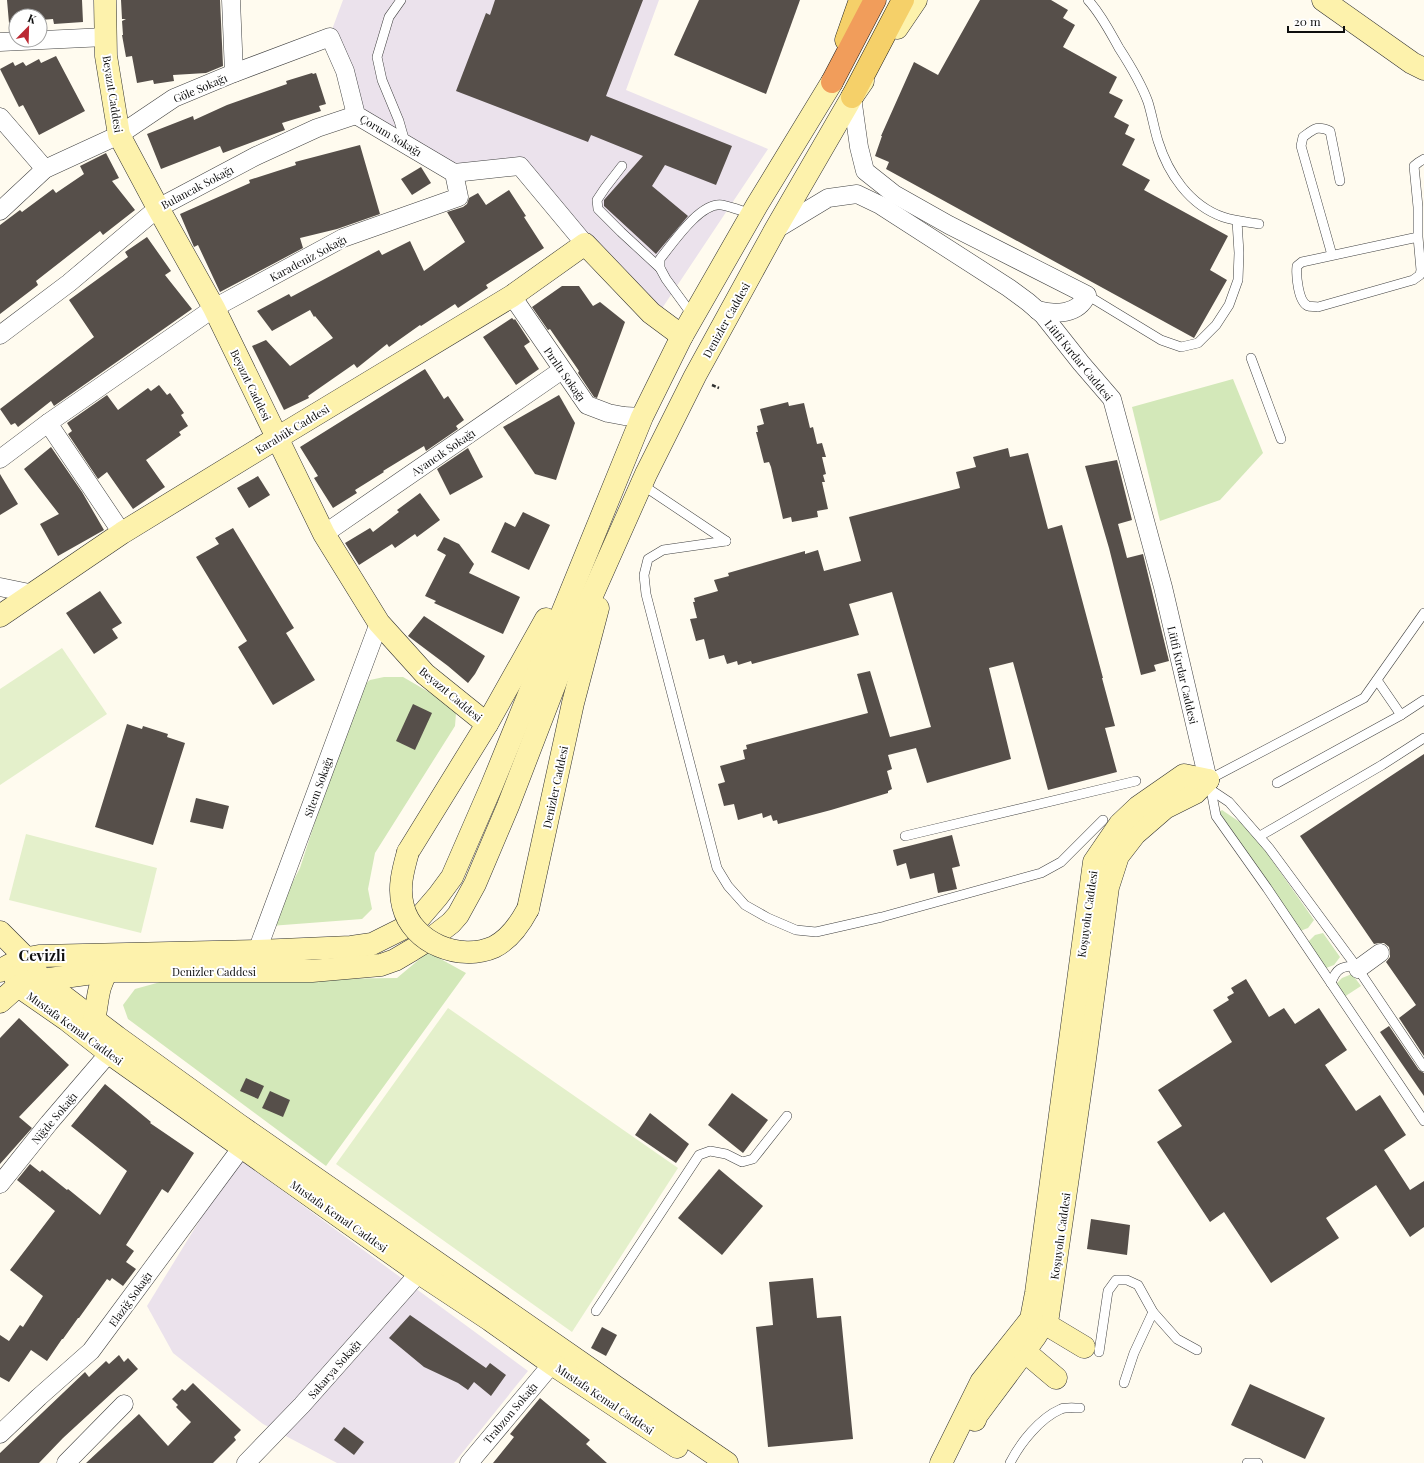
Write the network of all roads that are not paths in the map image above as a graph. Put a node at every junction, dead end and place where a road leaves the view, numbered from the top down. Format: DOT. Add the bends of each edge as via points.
graph roads {
  1 [pos="105,0"];
  2 [pos="231,0"];
  3 [pos="401,0"];
  4 [pos="860,0"];
  5 [pos="875,0"];
  6 [pos="903,0"];
  7 [pos="916,0"];
  8 [pos="1088,0"];
  9 [pos="1323,0"];
  10 [pos="330,36"];
  11 [pos="106,37"];
  12 [pos="0,42"];
  13 [pos="1424,69"];
  14 [pos="234,73"];
  15 [pos="832,82"];
  16 [pos="852,97"];
  17 [pos="356,115"];
  18 [pos="0,117"];
  19 [pos="119,135"];
  20 [pos="406,144"];
  21 [pos="1424,159"];
  22 [pos="622,166"];
  23 [pos="45,169"];
  24 [pos="454,173"];
  25 [pos="1340,181"];
  26 [pos="1421,207"];
  27 [pos="158,208"];
  28 [pos="0,211"];
  29 [pos="752,214"];
  30 [pos="1237,221"];
  31 [pos="1259,224"];
  32 [pos="775,230"];
  33 [pos="1418,237"];
  34 [pos="585,244"];
  35 [pos="1332,255"];
  36 [pos="660,268"];
  37 [pos="1087,295"];
  38 [pos="512,296"];
  39 [pos="214,308"];
  40 [pos="1037,310"];
  41 [pos="693,316"];
  42 [pos="0,335"];
  43 [pos="682,336"];
  44 [pos="1251,358"];
  45 [pos="562,370"];
  46 [pos="642,417"];
  47 [pos="48,423"];
  48 [pos="277,438"];
  49 [pos="1281,439"];
  50 [pos="0,459"];
  51 [pos="641,484"];
  52 [pos="595,530"];
  53 [pos="122,533"];
  54 [pos="324,534"];
  55 [pos="612,549"];
  56 [pos="0,587"];
  57 [pos="34,594"];
  58 [pos="1424,613"];
  59 [pos="0,616"];
  60 [pos="379,623"];
  61 [pos="1377,680"];
  62 [pos="1424,700"];
  63 [pos="1401,715"];
  64 [pos="487,724"];
  65 [pos="1424,738"];
  66 [pos="1136,781"];
  67 [pos="1278,783"];
  68 [pos="1209,785"];
  69 [pos="1103,820"];
  70 [pos="905,836"];
  71 [pos="1260,836"];
  72 [pos="0,932"];
  73 [pos="258,951"];
  74 [pos="1380,953"];
  75 [pos="9,960"];
  76 [pos="1357,967"];
  77 [pos="108,971"];
  78 [pos="42,980"];
  79 [pos="1330,983"];
  80 [pos="18,986"];
  81 [pos="0,1002"];
  82 [pos="94,1020"];
  83 [pos="109,1053"];
  84 [pos="1424,1067"];
  85 [pos="787,1116"];
  86 [pos="1424,1121"];
  87 [pos="242,1147"];
  88 [pos="0,1184"];
  89 [pos="424,1265"];
  90 [pos="596,1311"];
  91 [pos="1152,1312"];
  92 [pos="1044,1323"];
  93 [pos="1091,1350"];
  94 [pos="1197,1350"];
  95 [pos="1024,1351"];
  96 [pos="557,1357"];
  97 [pos="1056,1378"];
  98 [pos="1124,1383"];
  99 [pos="124,1404"];
  100 [pos="1080,1408"];
  101 [pos="0,1434"];
  102 [pos="66,1463"];
  103 [pos="246,1463"];
  104 [pos="469,1463"];
  105 [pos="701,1463"];
  106 [pos="727,1463"];
  107 [pos="941,1463"];
  108 [pos="954,1463"];
  109 [pos="1010,1463"];
  110 [pos="1247,1463"];
  111 [pos="1258,1463"];
  1 -- 11 [label="street, Beyazıt Caddesi"];
  2 -- 14 [label="street"];
  3 -- 20 [label="lane" via="389,17 377,57 382,80"];
  4 -- 15 [label="main road"];
  5 -- 15 [label="highway"];
  6 -- 16 [label="main road"];
  7 -- 16 [label="street, Denizler Caddesi"];
  8 -- 30 [label="lane" via="1133,71 1148,102 1164,157 1180,184 1205,208"];
  9 -- 13 [label="street"];
  10 -- 14 [label="street, Göle Sokağı"];
  10 -- 17 [label="street, Çorum Sokağı" via="345,71"];
  11 -- 12 [label="street"];
  11 -- 19 [label="street, Beyazıt Caddesi" via="106,56"];
  14 -- 19 [label="street, Göle Sokağı" via="174,98"];
  15 -- 29 [label="street, Denizler Caddesi"];
  16 -- 32 [label="street, Denizler Caddesi"];
  16 -- 37 [label="street" via="865,171 894,194"];
  17 -- 20 [label="street, Çorum Sokağı"];
  17 -- 27 [label="street, Bulancak Sokağı" via="317,128 263,153"];
  18 -- 23 [label="street"];
  19 -- 23 [label="street, Göle Sokağı"];
  19 -- 27 [label="street, Beyazıt Caddesi"];
  20 -- 24 [label="street, Çorum Sokağı"];
  21 -- 26 [label="lane" via="1414,166"];
  22 -- 36 [label="lane" via="597,200 598,209"];
  23 -- 28 [label="street, Göle Sokağı"];
  24 -- 34 [label="street" via="520,166"];
  24 -- 39 [label="street, Karadeniz Sokağı" via="459,197 343,238"];
  25 -- 35 [label="lane" via="1330,132 1322,128 1314,129 1303,137 1301,146"];
  26 -- 33 [label="lane"];
  27 -- 39 [label="street, Beyazıt Caddesi"];
  27 -- 42 [label="street, Bulancak Sokağı" via="69,283"];
  29 -- 36 [label="lane" via="721,205 710,206 698,214 660,259"];
  29 -- 41 [label="street, Denizler Caddesi"];
  30 -- 31 [label="lane"];
  30 -- 37 [label="lane" via="1238,280 1229,305 1216,325 1198,343 1181,347 1162,340"];
  32 -- 40 [label="street, Lütfi Kırdar Caddesi" via="828,198 857,194 880,205 1009,288"];
  32 -- 51 [label="street, Denizler Caddesi" via="695,376"];
  33 -- 35 [label="lane"];
  33 -- 35 [label="lane" via="1421,270 1420,275 1413,280 1318,306 1307,306 1302,301 1296,274 1297,266 1302,262"];
  34 -- 38 [label="street, Karabük Caddesi"];
  34 -- 43 [label="street" via="651,313"];
  36 -- 41 [label="lane"];
  37 -- 40 [label="street" via="1084,303 1063,313 1049,314"];
  38 -- 45 [label="street, Pırıltı Sokağı"];
  38 -- 48 [label="street, Karabük Caddesi"];
  39 -- 47 [label="street, Karadeniz Sokağı"];
  39 -- 48 [label="street, Beyazıt Caddesi"];
  40 -- 68 [label="street, Lütfi Kırdar Caddesi" via="1112,399 1163,588"];
  41 -- 43 [label="street, Denizler Caddesi"];
  43 -- 46 [label="street, Denizler Caddesi"];
  44 -- 49 [label="lane"];
  45 -- 46 [label="street, Pırıltı Sokağı" via="587,405 608,413"];
  45 -- 54 [label="street, Ayancık Sokağı"];
  46 -- 52 [label="street, Denizler Caddesi"];
  47 -- 50 [label="street, Karadeniz Sokağı"];
  47 -- 53 [label="street"];
  48 -- 53 [label="street, Karabük Caddesi"];
  48 -- 54 [label="street, Beyazıt Caddesi"];
  51 -- 55 [label="street, Denizler Caddesi"];
  51 -- 69 [label="lane" via="726,540 663,550 648,559 644,575 646,594 717,868 728,886 745,905 796,930 816,932 882,917 1041,873 1061,862"];
  52 -- 64 [label="street, Denizler Caddesi"];
  52 -- 73 [label="street, Denizler Caddesi" via="492,785 452,877 438,896 420,917 372,944 327,949"];
  53 -- 57 [label="street, Karabük Caddesi"];
  54 -- 60 [label="street, Beyazıt Caddesi"];
  55 -- 64 [label="street, Denizler Caddesi, bridge" via="573,703 528,909 520,924 508,937 480,952 465,953 448,949 422,937 410,923 403,908 401,885 408,852"];
  55 -- 77 [label="street, Denizler Caddesi" via="570,645 475,884 451,923 412,950 381,965 312,971"];
  56 -- 57 [label="street"];
  57 -- 59 [label="street, Karabük Caddesi"];
  58 -- 61 [label="lane"];
  60 -- 64 [label="street, Beyazıt Caddesi" via="425,674"];
  60 -- 73 [label="street, Sitem Sokağı"];
  61 -- 63 [label="lane"];
  61 -- 68 [label="lane" via="1364,698"];
  62 -- 63 [label="lane"];
  63 -- 67 [label="lane"];
  65 -- 71 [label="lane"];
  66 -- 70 [label="lane"];
  68 -- 71 [label="lane" via="1229,802"];
  68 -- 79 [label="lane" via="1216,816"];
  68 -- 92 [label="street, Koşuyolu Caddesi" via="1165,808 1135,834 1118,856 1108,887 1056,1268 1048,1316"];
  68 -- 107 [label="street, Koşuyolu Caddesi" via="1184,775 1138,807 1120,824 1094,862 1031,1319 981,1382"];
  71 -- 76 [label="lane"];
  72 -- 75 [label="street, Mustafa Kemal Caddesi"];
  73 -- 75 [label="street, Denizler Caddesi" via="40,956"];
  74 -- 76 [label="street"];
  75 -- 78 [label="street, Mustafa Kemal Caddesi"];
  75 -- 80 [label="street, Mustafa Kemal Caddesi"];
  76 -- 79 [label="lane" via="1340,968"];
  76 -- 84 [label="lane"];
  77 -- 78 [label="street, Denizler Caddesi"];
  77 -- 82 [label="street" via="99,987"];
  78 -- 80 [label="street, Denizler Caddesi"];
  78 -- 82 [label="street, Mustafa Kemal Caddesi"];
  79 -- 86 [label="lane"];
  80 -- 81 [label="street, Denizler Caddesi"];
  80 -- 83 [label="street, Mustafa Kemal Caddesi"];
  82 -- 89 [label="street, Mustafa Kemal Caddesi" via="240,1125"];
  83 -- 87 [label="street, Mustafa Kemal Caddesi"];
  83 -- 88 [label="street, Niğde Sokağı"];
  85 -- 90 [label="lane" via="753,1159 742,1162 726,1154 710,1151 699,1155"];
  87 -- 89 [label="street, Mustafa Kemal Caddesi"];
  87 -- 101 [label="street, Elaziğ Sokağı" via="91,1352"];
  89 -- 96 [label="street, Mustafa Kemal Caddesi" via="490,1320"];
  89 -- 103 [label="street, Sakarya Sokağı" via="302,1405"];
  91 -- 93 [label="lane" via="1138,1285 1127,1280 1116,1280 1108,1290"];
  91 -- 94 [label="lane" via="1177,1339"];
  91 -- 98 [label="lane"];
  92 -- 93 [label="street"];
  92 -- 95 [label="street, Koşuyolu Caddesi"];
  95 -- 97 [label="street"];
  95 -- 108 [label="street, Koşuyolu Caddesi" via="977,1415"];
  96 -- 104 [label="street, Trabzon Sokağı"];
  96 -- 105 [label="street, Mustafa Kemal Caddesi"];
  96 -- 106 [label="street, Mustafa Kemal Caddesi"];
  99 -- 102 [label="street"];
  100 -- 109 [label="lane" via="1062,1409 1039,1423 1015,1452"];
  110 -- 111 [label="lane"];
}
